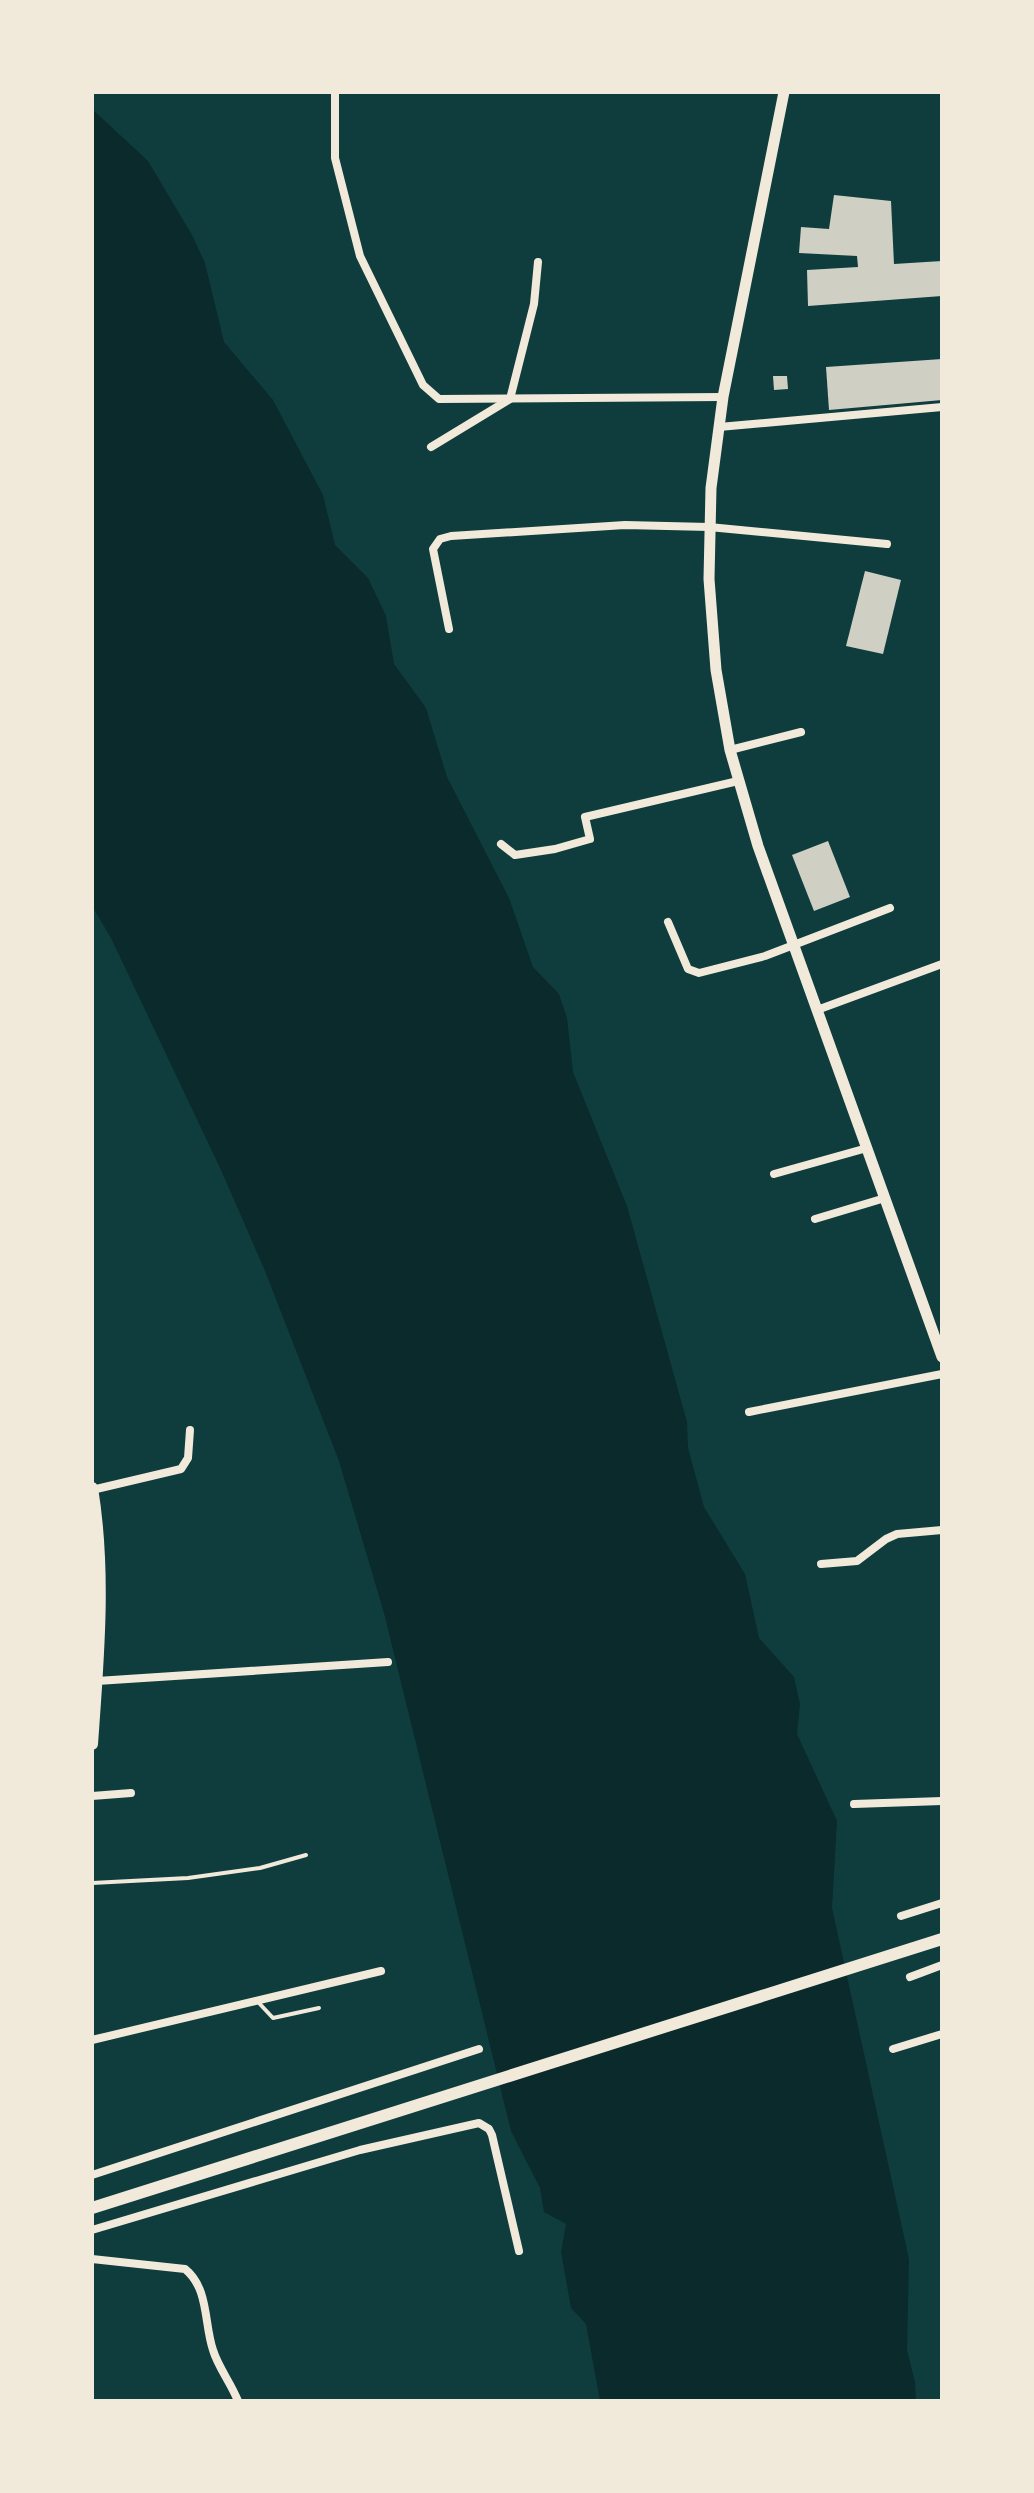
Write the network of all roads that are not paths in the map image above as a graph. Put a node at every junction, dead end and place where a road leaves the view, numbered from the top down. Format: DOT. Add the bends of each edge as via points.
graph roads {
  1 [pos="335,92"];
  2 [pos="784,92"];
  3 [pos="538,262"];
  4 [pos="723,397"];
  5 [pos="510,399"];
  6 [pos="942,407"];
  7 [pos="719,427"];
  8 [pos="431,447"];
  9 [pos="709,527"];
  10 [pos="887,544"];
  11 [pos="449,629"];
  12 [pos="801,732"];
  13 [pos="730,750"];
  14 [pos="738,781"];
  15 [pos="501,844"];
  16 [pos="890,908"];
  17 [pos="668,922"];
  18 [pos="793,943"];
  19 [pos="942,964"];
  20 [pos="817,1010"];
  21 [pos="867,1148"];
  22 [pos="774,1174"];
  23 [pos="885,1198"];
  24 [pos="815,1219"];
  25 [pos="942,1357"];
  26 [pos="942,1374"];
  27 [pos="749,1412"];
  28 [pos="190,1430"];
  29 [pos="92,1489"];
  30 [pos="94,1525"];
  31 [pos="942,1530"];
  32 [pos="821,1564"];
  33 [pos="388,1662"];
  34 [pos="97,1681"];
  35 [pos="93,1728"];
  36 [pos="92,1744"];
  37 [pos="131,1793"];
  38 [pos="92,1796"];
  39 [pos="942,1801"];
  40 [pos="854,1804"];
  41 [pos="306,1855"];
  42 [pos="92,1883"];
  43 [pos="942,1903"];
  44 [pos="901,1916"];
  45 [pos="942,1939"];
  46 [pos="942,1965"];
  47 [pos="381,1971"];
  48 [pos="910,1977"];
  49 [pos="257,2001"];
  50 [pos="319,2008"];
  51 [pos="942,2034"];
  52 [pos="92,2040"];
  53 [pos="479,2049"];
  54 [pos="893,2049"];
  55 [pos="92,2175"];
  56 [pos="92,2208"];
  57 [pos="92,2230"];
  58 [pos="519,2251"];
  59 [pos="92,2259"];
  60 [pos="238,2401"];
  1 -- 5 [label="street" via="335,158 360,256 423,385 439,399"];
  2 -- 4 [label="street"];
  3 -- 5 [label="street" via="534,304"];
  4 -- 5 [label="street"];
  4 -- 7 [label="street"];
  5 -- 8 [label="street"];
  6 -- 7 [label="street"];
  7 -- 9 [label="street"];
  9 -- 10 [label="street"];
  9 -- 11 [label="street" via="625,525 440,539 434,560"];
  9 -- 13 [label="street" via="711,625"];
  12 -- 13 [label="street"];
  13 -- 14 [label="street"];
  14 -- 15 [label="street" via="585,817 590,839 555,849 515,855"];
  14 -- 18 [label="street"];
  16 -- 18 [label="street"];
  17 -- 18 [label="street" via="693,972 765,956"];
  18 -- 20 [label="street"];
  19 -- 20 [label="street"];
  20 -- 21 [label="street"];
  21 -- 22 [label="street"];
  21 -- 23 [label="street"];
  23 -- 24 [label="street"];
  23 -- 25 [label="street"];
  26 -- 27 [label="street"];
  28 -- 29 [label="street" via="188,1458 181,1469"];
  29 -- 30 [label="main road"];
  30 -- 34 [label="main road"];
  31 -- 32 [label="street" via="897,1534 857,1561"];
  33 -- 34 [label="street"];
  34 -- 35 [label="main road"];
  35 -- 36 [label="main road"];
  37 -- 38 [label="street"];
  39 -- 40 [label="street"];
  41 -- 42 [label="lane" via="188,1878"];
  43 -- 44 [label="street"];
  45 -- 56 [label="main road"];
  46 -- 48 [label="street"];
  47 -- 49 [label="street"];
  49 -- 50 [label="lane" via="273,2018"];
  49 -- 52 [label="street"];
  51 -- 54 [label="street"];
  53 -- 55 [label="street"];
  57 -- 58 [label="street" via="360,2150 479,2123 492,2135"];
  59 -- 60 [label="street" via="189,2272 199,2286 213,2352"];
}
